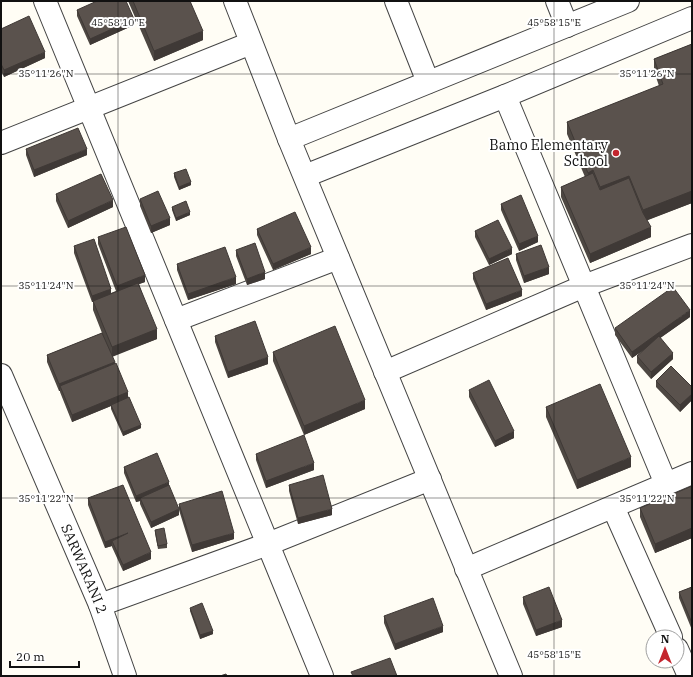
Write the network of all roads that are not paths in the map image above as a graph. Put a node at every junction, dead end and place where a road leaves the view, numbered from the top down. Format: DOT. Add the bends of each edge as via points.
graph roads {
  1 [pos="45,1"];
  2 [pos="234,1"];
  3 [pos="396,1"];
  4 [pos="557,1"];
  5 [pos="628,1"];
  6 [pos="692,18"];
  7 [pos="567,26"];
  8 [pos="251,43"];
  9 [pos="428,82"];
  10 [pos="505,96"];
  11 [pos="89,108"];
  12 [pos="289,138"];
  13 [pos="1,142"];
  14 [pos="305,176"];
  15 [pos="690,250"];
  16 [pos="338,258"];
  17 [pos="584,286"];
  18 [pos="176,320"];
  19 [pos="386,372"];
  20 [pos="1,376"];
  21 [pos="692,473"];
  22 [pos="430,479"];
  23 [pos="666,484"];
  24 [pos="613,507"];
  25 [pos="268,544"];
  26 [pos="466,568"];
  27 [pos="100,605"];
  28 [pos="667,629"];
  29 [pos="125,676"];
  30 [pos="322,676"];
  31 [pos="511,676"];
  1 -- 11 [label="street"];
  2 -- 8 [label="street"];
  3 -- 9 [label="street"];
  4 -- 7 [label="street"];
  5 -- 7 [label="street"];
  6 -- 10 [label="street"];
  7 -- 9 [label="street"];
  8 -- 11 [label="street"];
  8 -- 12 [label="street"];
  9 -- 12 [label="street"];
  10 -- 14 [label="street"];
  10 -- 17 [label="street"];
  11 -- 13 [label="street"];
  11 -- 18 [label="street"];
  12 -- 14 [label="street"];
  14 -- 16 [label="street"];
  15 -- 17 [label="street"];
  16 -- 18 [label="street"];
  16 -- 19 [label="street"];
  17 -- 19 [label="street"];
  17 -- 23 [label="street"];
  18 -- 25 [label="street"];
  19 -- 22 [label="street"];
  20 -- 27 [label="street, SARWARANI 2"];
  21 -- 23 [label="street"];
  22 -- 25 [label="street"];
  22 -- 26 [label="street"];
  23 -- 24 [label="street"];
  24 -- 26 [label="street"];
  24 -- 28 [label="street"];
  25 -- 27 [label="street"];
  25 -- 30 [label="street"];
  26 -- 31 [label="street"];
  27 -- 29 [label="street, SARWARANI 2"];
}
